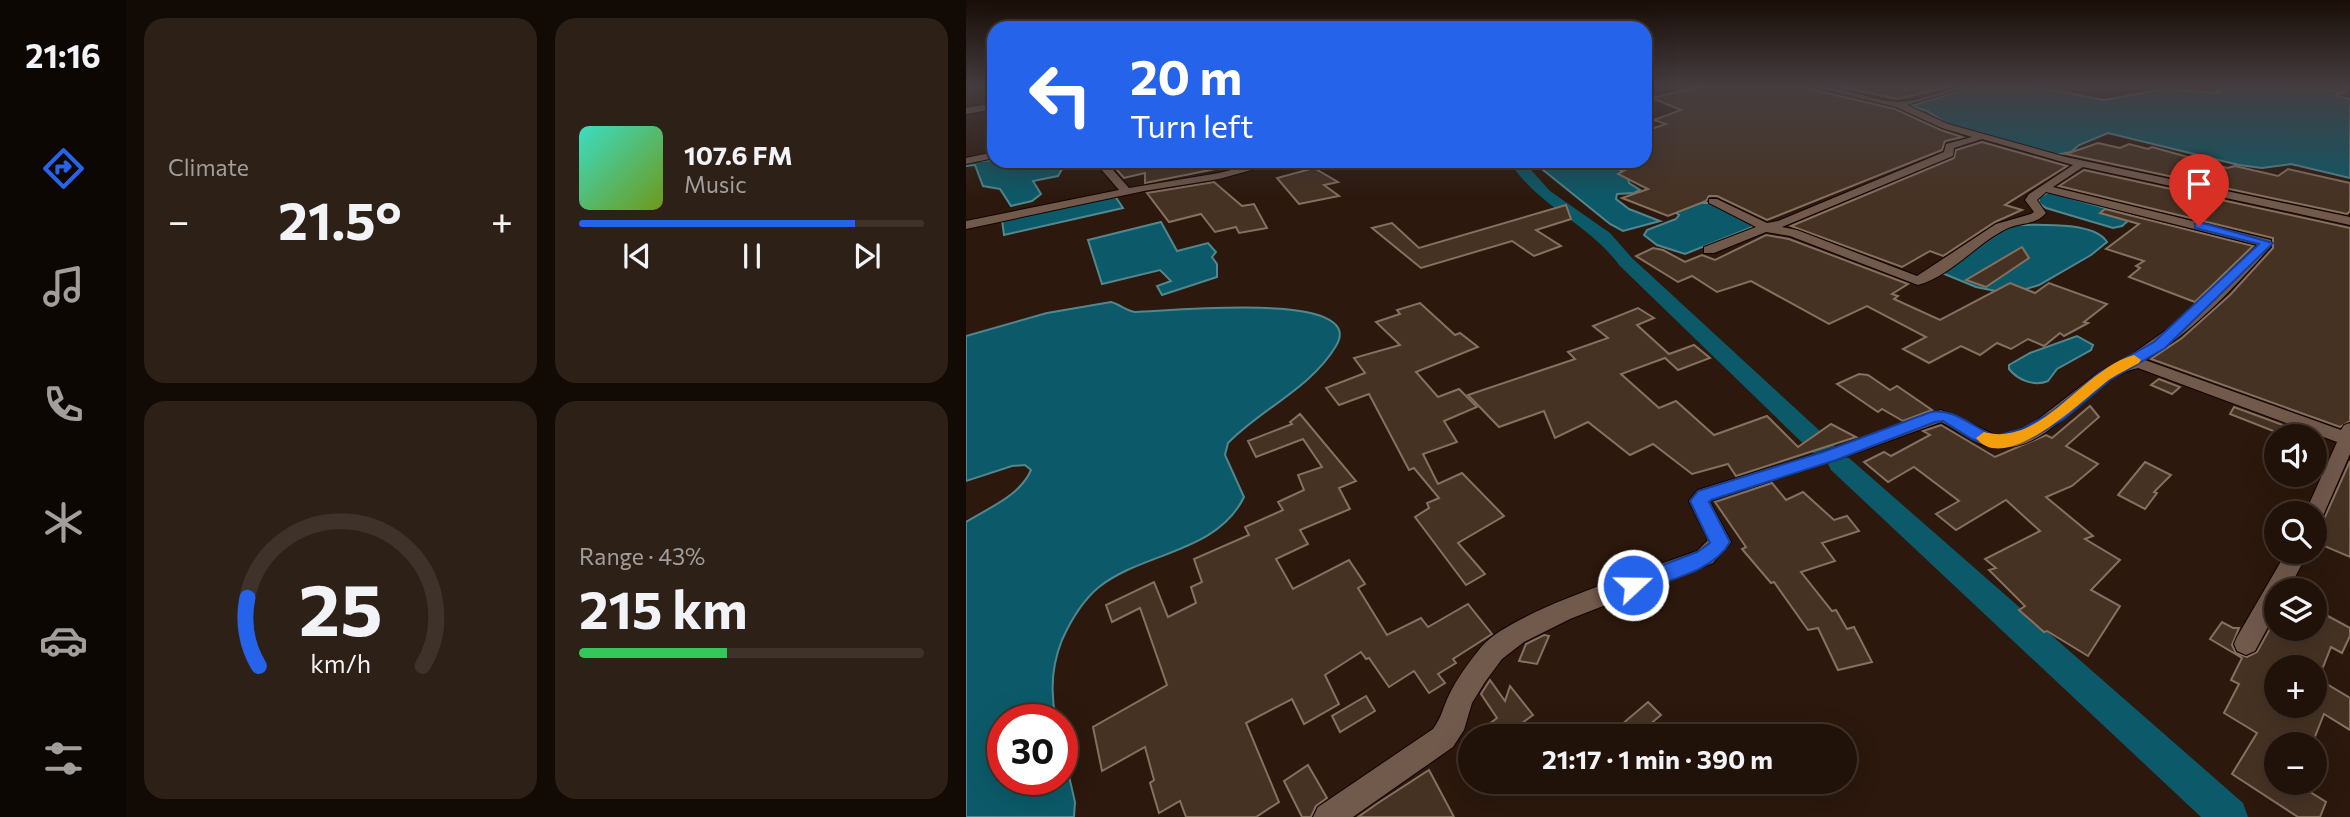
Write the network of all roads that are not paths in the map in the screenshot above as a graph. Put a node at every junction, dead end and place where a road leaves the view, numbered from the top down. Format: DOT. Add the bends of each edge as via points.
graph roads {
  1 [pos="1941,124"];
  2 [pos="1981,137"];
  3 [pos="987,156"];
  4 [pos="966,161"];
  5 [pos="2081,164"];
  6 [pos="1105,168"];
  7 [pos="1251,168"];
  8 [pos="2042,188"];
  9 [pos="1126,191"];
  10 [pos="1713,201"];
  11 [pos="2350,221"];
  12 [pos="966,225"];
  13 [pos="1766,227"];
  14 [pos="1709,250"];
  15 [pos="2128,363"];
  16 [pos="2349,434"];
  17 [pos="2320,501"];
  18 [pos="2291,564"];
  19 [pos="2246,644"];
  20 [pos="1328,817"];
  1 -- 2 [label="street"];
  2 -- 5 [label="street"];
  2 -- 13 [label="street" via="1949,146 1949,154"];
  3 -- 4 [label="street"];
  5 -- 8 [label="street"];
  5 -- 11 [label="street"];
  6 -- 9 [label="street"];
  7 -- 9 [label="street"];
  8 -- 13 [label="street" via="2031,200 2040,213 2030,222 2003,225 1918,281"];
  8 -- 15 [label="street" via="2267,243 2160,345"];
  9 -- 12 [label="street"];
  10 -- 13 [label="street"];
  13 -- 14 [label="street"];
  15 -- 16 [label="street"];
  15 -- 20 [label="street" via="2027,434 1994,441 1941,415 1705,495 1699,501 1720,542 1717,548 1515,635 1493,651 1476,674 1443,738"];
  16 -- 17 [label="street"];
  18 -- 19 [label="street"];
}
